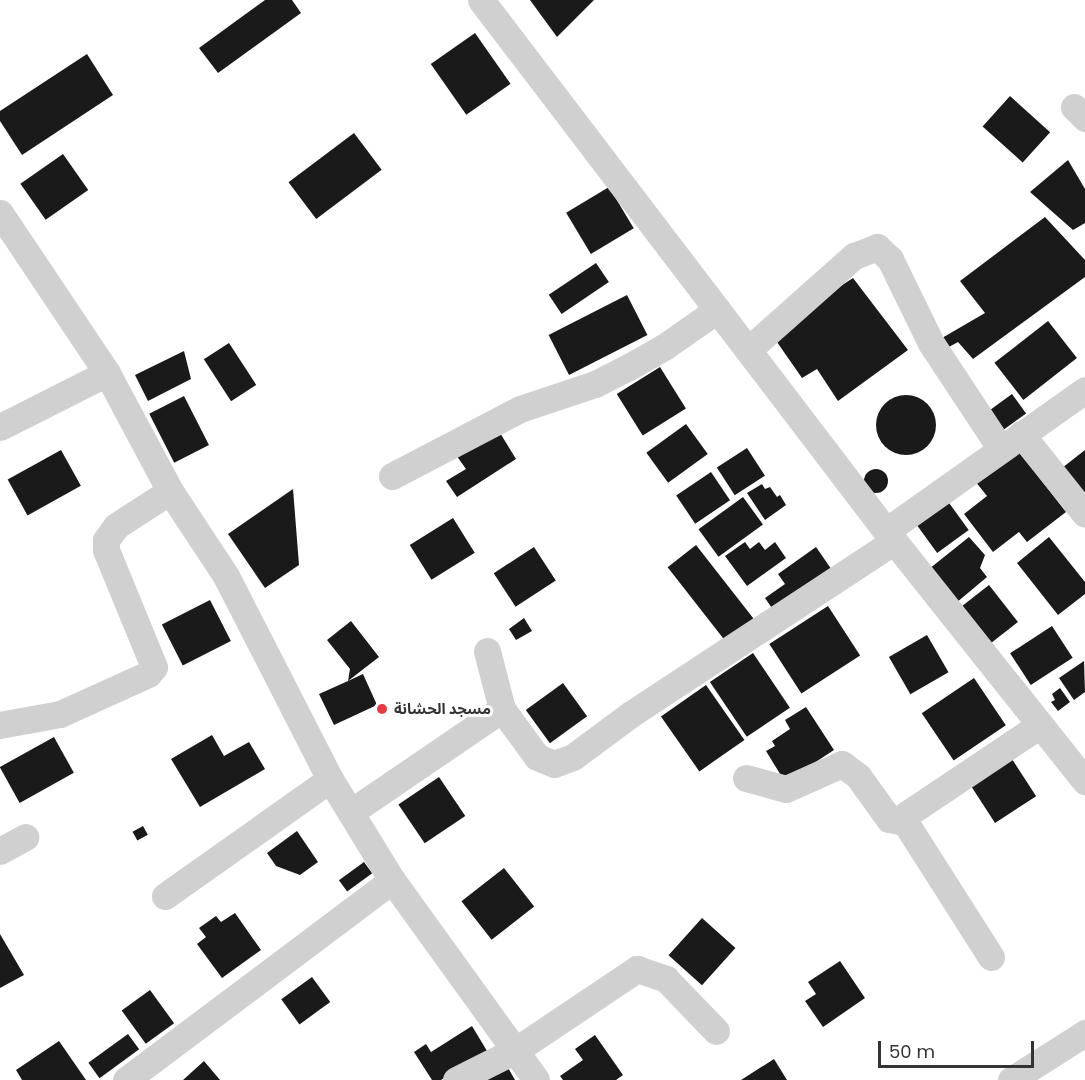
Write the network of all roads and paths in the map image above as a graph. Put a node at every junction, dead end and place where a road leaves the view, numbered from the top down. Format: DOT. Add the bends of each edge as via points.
graph roads {
  1 [pos="481,0"];
  2 [pos="0,213"];
  3 [pos="7,241"];
  4 [pos="717,310"];
  5 [pos="748,351"];
  6 [pos="107,373"];
  7 [pos="1085,390"];
  8 [pos="0,427"];
  9 [pos="1011,442"];
  10 [pos="392,476"];
  11 [pos="170,491"];
  12 [pos="1085,514"];
  13 [pos="890,536"];
  14 [pos="487,651"];
  15 [pos="502,709"];
  16 [pos="0,725"];
  17 [pos="1040,725"];
  18 [pos="746,778"];
  19 [pos="330,779"];
  20 [pos="1085,781"];
  21 [pos="351,812"];
  22 [pos="905,822"];
  23 [pos="25,837"];
  24 [pos="0,851"];
  25 [pos="392,880"];
  26 [pos="165,896"];
  27 [pos="991,957"];
  28 [pos="716,1031"];
  29 [pos="1085,1034"];
  30 [pos="516,1050"];
  31 [pos="126,1080"];
  32 [pos="456,1080"];
  33 [pos="536,1080"];
  34 [pos="1011,1080"];
  1 -- 4 [label="street"];
  2 -- 3 [label="street"];
  3 -- 6 [label="street"];
  4 -- 5 [label="street"];
  4 -- 10 [label="street" via="627,368 595,384 520,409"];
  5 -- 9 [label="street" via="854,256 878,247 890,259 931,343"];
  5 -- 13 [label="street"];
  6 -- 8 [label="street"];
  6 -- 11 [label="street"];
  7 -- 9 [label="street"];
  9 -- 12 [label="street"];
  9 -- 13 [label="street"];
  11 -- 16 [label="street" via="116,526 106,540 106,550 154,667 148,674 60,714"];
  11 -- 19 [label="street" via="226,576"];
  13 -- 15 [label="street" via="573,757 554,764 537,756"];
  13 -- 17 [label="street"];
  14 -- 15 [label="street"];
  15 -- 21 [label="street"];
  17 -- 20 [label="street"];
  17 -- 22 [label="street" via="907,814"];
  18 -- 22 [label="street" via="786,789 842,764 858,776 888,819"];
  19 -- 21 [label="street"];
  19 -- 26 [label="street"];
  21 -- 25 [label="street"];
  22 -- 27 [label="street"];
  23 -- 24 [label="street"];
  25 -- 30 [label="street"];
  25 -- 31 [label="street"];
  28 -- 30 [label="street" via="666,980 637,969"];
  29 -- 34 [label="street"];
  30 -- 32 [label="street"];
  30 -- 33 [label="street"];
}
